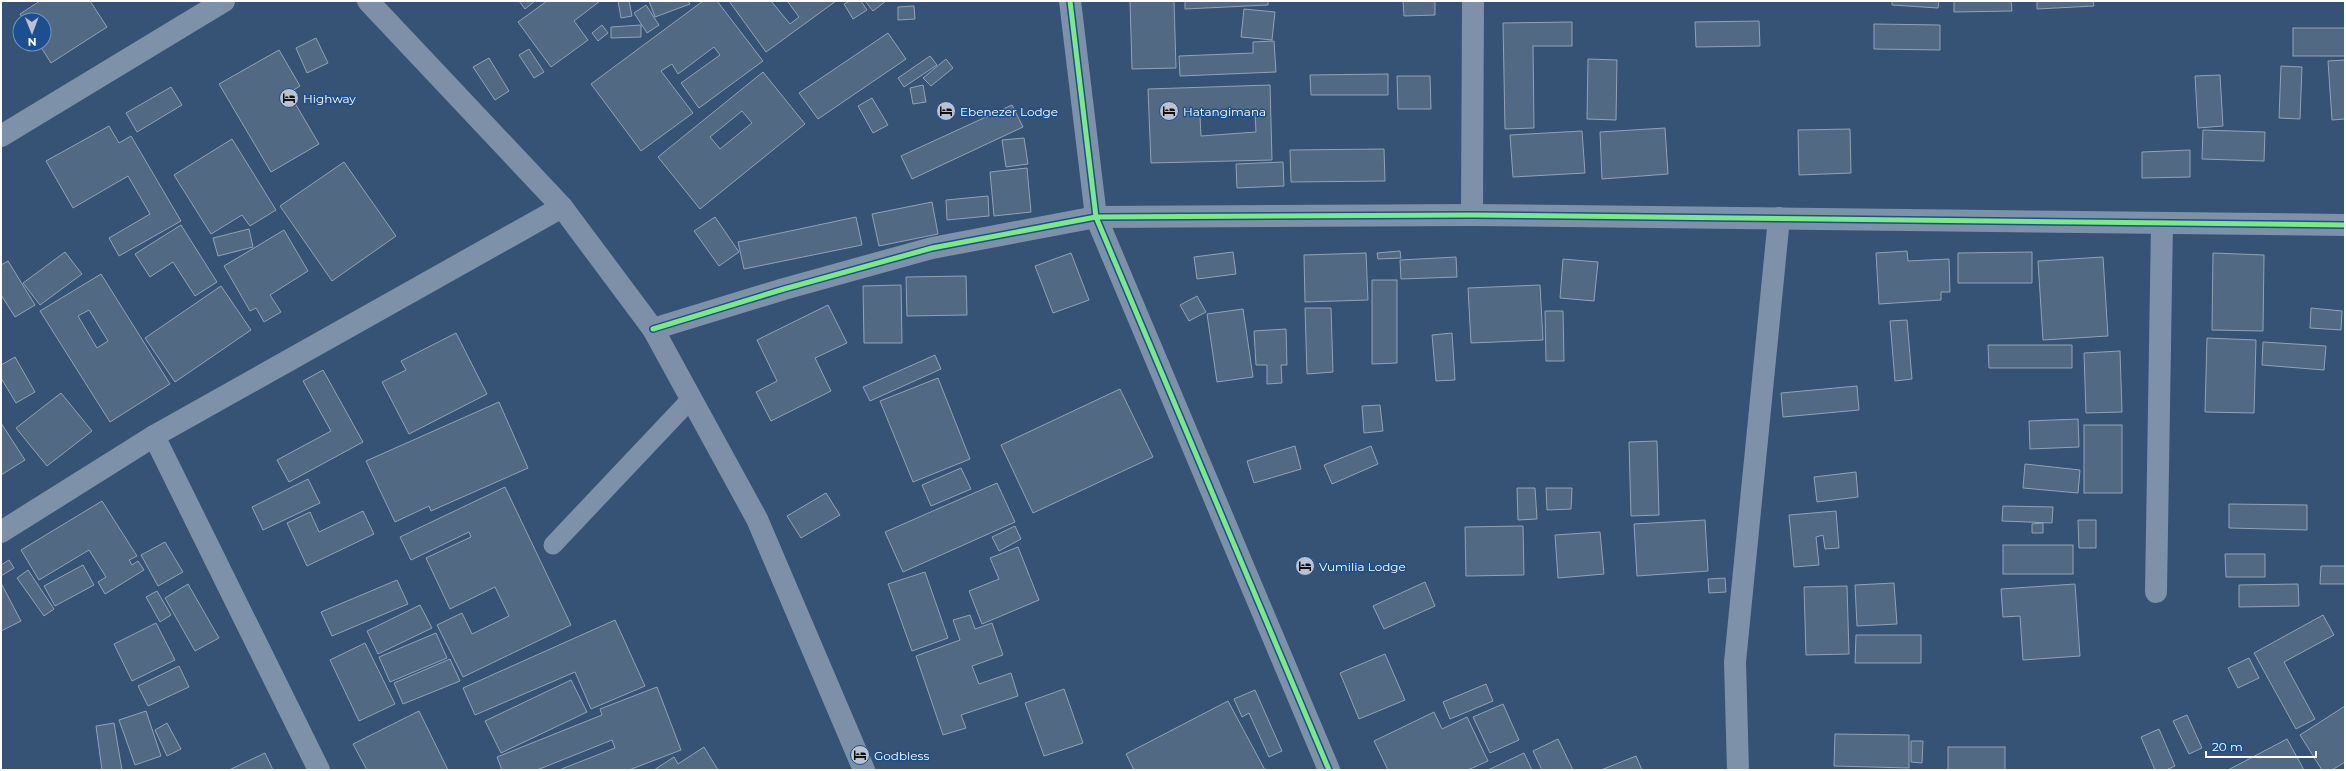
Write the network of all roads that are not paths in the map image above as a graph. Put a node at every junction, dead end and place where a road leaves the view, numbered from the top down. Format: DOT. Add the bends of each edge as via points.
graph roads {
  1 [pos="224,1"];
  2 [pos="368,1"];
  3 [pos="1070,1"];
  4 [pos="1473,1"];
  5 [pos="1,136"];
  6 [pos="562,207"];
  7 [pos="1472,215"];
  8 [pos="1096,218"];
  9 [pos="1778,218"];
  10 [pos="2162,223"];
  11 [pos="2345,224"];
  12 [pos="653,329"];
  13 [pos="691,399"];
  14 [pos="154,436"];
  15 [pos="1,532"];
  16 [pos="553,545"];
  17 [pos="2156,592"];
  18 [pos="319,770"];
  19 [pos="864,770"];
  20 [pos="1329,770"];
  21 [pos="1738,770"];
  1 -- 5 [label="street"];
  2 -- 6 [label="highway"];
  3 -- 8 [label="street"];
  4 -- 7 [label="street"];
  6 -- 12 [label="highway"];
  6 -- 14 [label="street"];
  7 -- 8 [label="street"];
  7 -- 9 [label="street"];
  8 -- 12 [label="street" via="932,248"];
  8 -- 20 [label="street"];
  9 -- 10 [label="street"];
  9 -- 21 [label="street" via="1735,662"];
  10 -- 11 [label="street"];
  10 -- 17 [label="street"];
  12 -- 13 [label="highway"];
  13 -- 16 [label="lane"];
  13 -- 19 [label="highway" via="757,519"];
  14 -- 15 [label="street"];
  14 -- 18 [label="street"];
}
